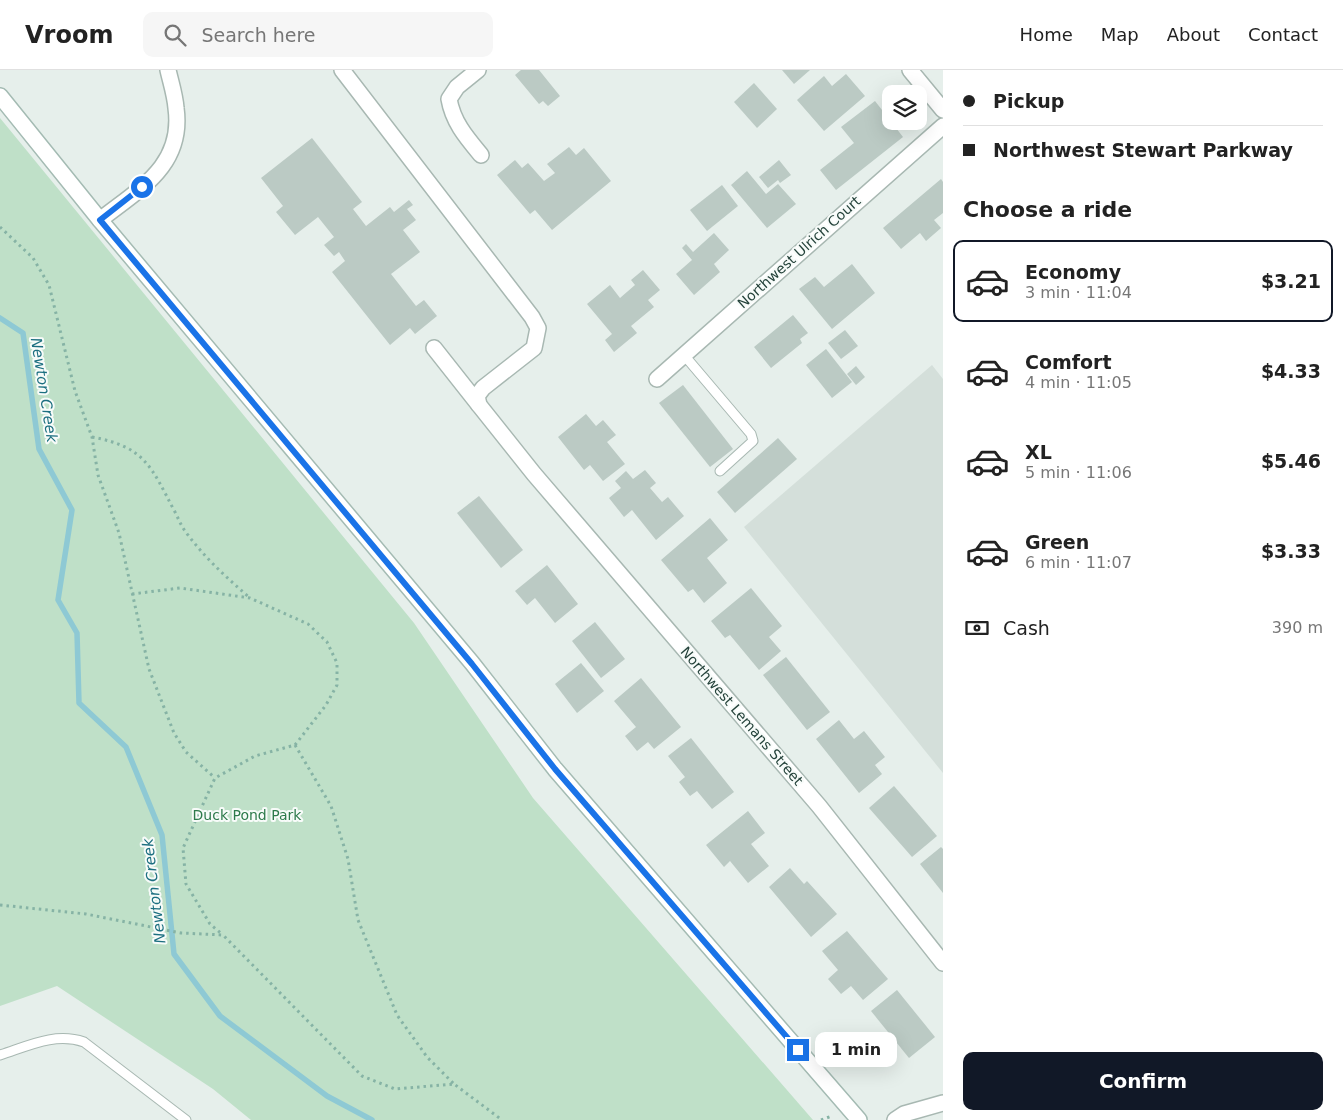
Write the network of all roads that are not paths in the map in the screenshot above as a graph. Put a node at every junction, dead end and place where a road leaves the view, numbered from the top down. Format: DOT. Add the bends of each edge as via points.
graph roads {
  1 [pos="168,70"];
  2 [pos="342,70"];
  3 [pos="478,70"];
  4 [pos="910,70"];
  5 [pos="0,96"];
  6 [pos="943,110"];
  7 [pos="943,126"];
  8 [pos="481,155"];
  9 [pos="100,220"];
  10 [pos="434,348"];
  11 [pos="684,354"];
  12 [pos="657,379"];
  13 [pos="479,405"];
  14 [pos="720,471"];
  15 [pos="943,963"];
  16 [pos="0,1055"];
  17 [pos="943,1103"];
  18 [pos="186,1120"];
  19 [pos="859,1120"];
  20 [pos="895,1120"];
  1 -- 9 [label="street" via="176,108 176,130 166,164"];
  2 -- 13 [label="street" via="538,328 534,348 484,388 477,396"];
  3 -- 8 [label="street" via="457,87 449,99 461,131"];
  4 -- 6 [label="street"];
  5 -- 9 [label="street"];
  7 -- 11 [label="street, Northwest Ulrich Court"];
  9 -- 19 [label="street" via="472,664 555,769"];
  10 -- 13 [label="street, Northwest Lemans Street"];
  11 -- 12 [label="street, Northwest Ulrich Court"];
  11 -- 14 [label="lane" via="751,434 753,441"];
  13 -- 15 [label="street, Northwest Lemans Street" via="534,474 819,806"];
  16 -- 18 [label="lane" via="55,1037 77,1039"];
  17 -- 20 [label="street" via="904,1114"];
}
